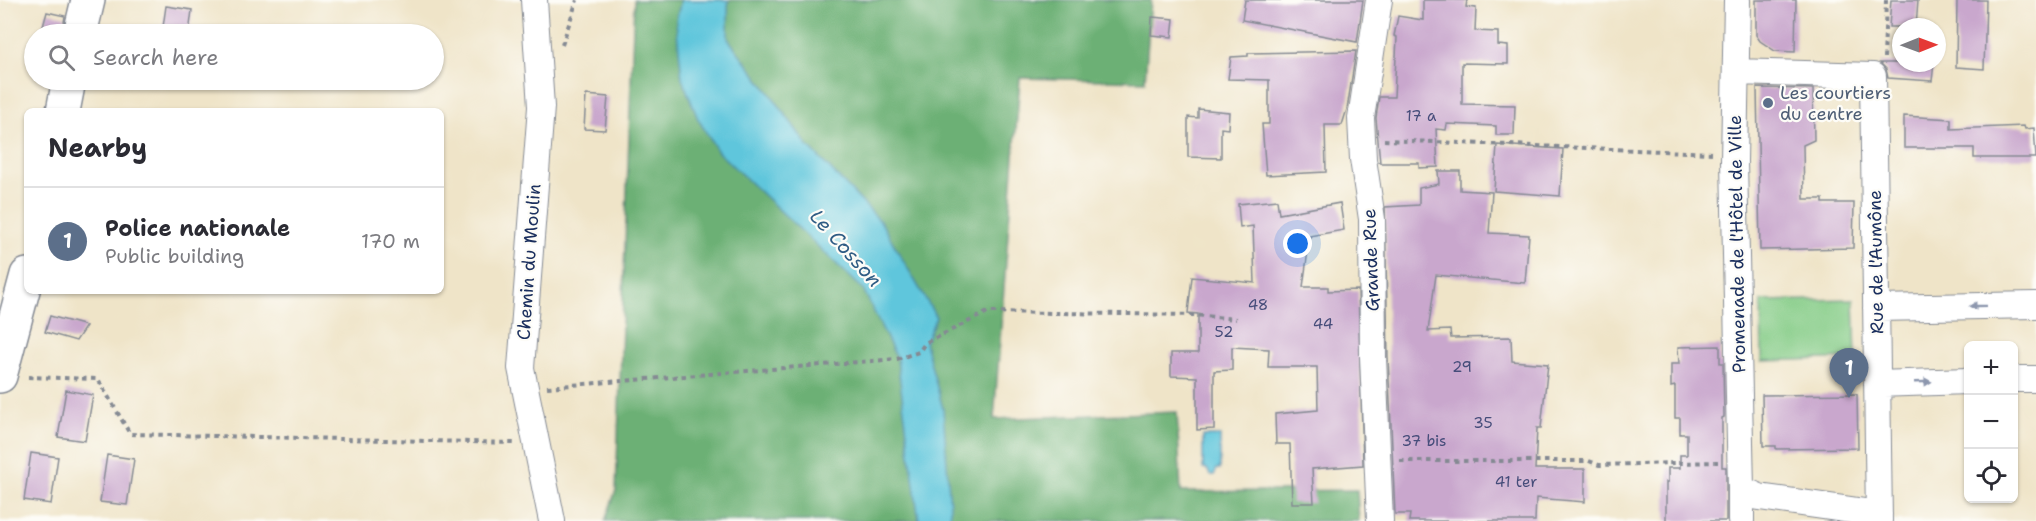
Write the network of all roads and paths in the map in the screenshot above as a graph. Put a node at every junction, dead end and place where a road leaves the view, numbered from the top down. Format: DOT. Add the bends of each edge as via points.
graph roads {
  1 [pos="88,0"];
  2 [pos="534,0"];
  3 [pos="1379,0"];
  4 [pos="1737,0"];
  5 [pos="1886,0"];
  6 [pos="82,24"];
  7 [pos="1736,72"];
  8 [pos="1873,75"];
  9 [pos="67,90"];
  10 [pos="64,108"];
  11 [pos="1362,139"];
  12 [pos="1735,154"];
  13 [pos="24,294"];
  14 [pos="2036,305"];
  15 [pos="1876,308"];
  16 [pos="1236,319"];
  17 [pos="11,377"];
  18 [pos="2018,379"];
  19 [pos="2036,379"];
  20 [pos="1964,381"];
  21 [pos="1877,384"];
  22 [pos="525,389"];
  23 [pos="535,443"];
  24 [pos="1378,461"];
  25 [pos="1740,461"];
  26 [pos="1741,489"];
  27 [pos="1879,518"];
  28 [pos="552,521"];
  29 [pos="1380,521"];
  30 [pos="1741,521"];
  1 -- 6 [label="main road"];
  2 -- 22 [label="street, Chemin du Moulin" via="541,107 521,368"];
  3 -- 11 [label="street, Grande Rue" via="1361,118"];
  4 -- 7 [label="street, Promenade de l'Hôtel de Ville"];
  5 -- 8 [label="path" via="1884,60"];
  7 -- 8 [label="street"];
  7 -- 12 [label="street, Promenade de l'Hôtel de Ville"];
  8 -- 15 [label="street, Rue de l'Aumône"];
  9 -- 10 [label="main road"];
  11 -- 12 [label="path"];
  11 -- 24 [label="street, Grande Rue" via="1372,219"];
  12 -- 25 [label="street, Promenade de l'Hôtel de Ville"];
  13 -- 17 [label="main road"];
  14 -- 15 [label="street, one-way"];
  15 -- 21 [label="street, Rue de l'Aumône"];
  16 -- 22 [label="path" via="988,312 925,344 919,352 897,359"];
  17 -- 23 [label="path" via="98,379 130,434"];
  18 -- 19 [label="street"];
  21 -- 20 [label="street, one-way"];
  21 -- 27 [label="street, Rue de l'Aumône"];
  22 -- 23 [label="street, Chemin du Moulin"];
  23 -- 28 [label="street, Chemin du Moulin"];
  24 -- 25 [label="path" via="1589,461 1599,465"];
  24 -- 29 [label="street, Grande Rue"];
  25 -- 26 [label="street, Promenade de l'Hôtel de Ville"];
  26 -- 27 [label="street" via="1759,497"];
  26 -- 30 [label="street, Promenade de l'Hôtel de Ville"];
}
